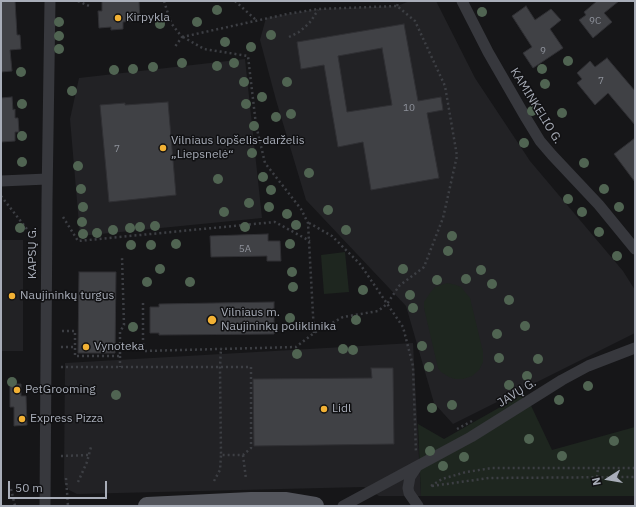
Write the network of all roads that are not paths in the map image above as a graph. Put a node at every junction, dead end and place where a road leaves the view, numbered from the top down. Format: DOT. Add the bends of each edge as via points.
graph roads {
  1 [pos="50,1"];
  2 [pos="462,1"];
  3 [pos="47,179"];
  4 [pos="1,181"];
  5 [pos="635,249"];
  6 [pos="635,348"];
  7 [pos="417,467"];
  8 [pos="45,506"];
  9 [pos="146,506"];
  10 [pos="315,506"];
  11 [pos="344,506"];
  12 [pos="418,506"];
  1 -- 3 [label="street, KAPSŲ G."];
  2 -- 5 [label="street, KAMINKELIO G." via="488,52 540,141 599,205"];
  3 -- 4 [label="street"];
  3 -- 8 [label="street, KAPSŲ G."];
  6 -- 7 [label="street, JAVŲ G." via="588,366 562,380 471,437"];
  7 -- 11 [label="street, JAVŲ G."];
  7 -- 12 [label="street" via="410,477 408,488"];
  9 -- 10 [label="main road" via="258,501"];
}
